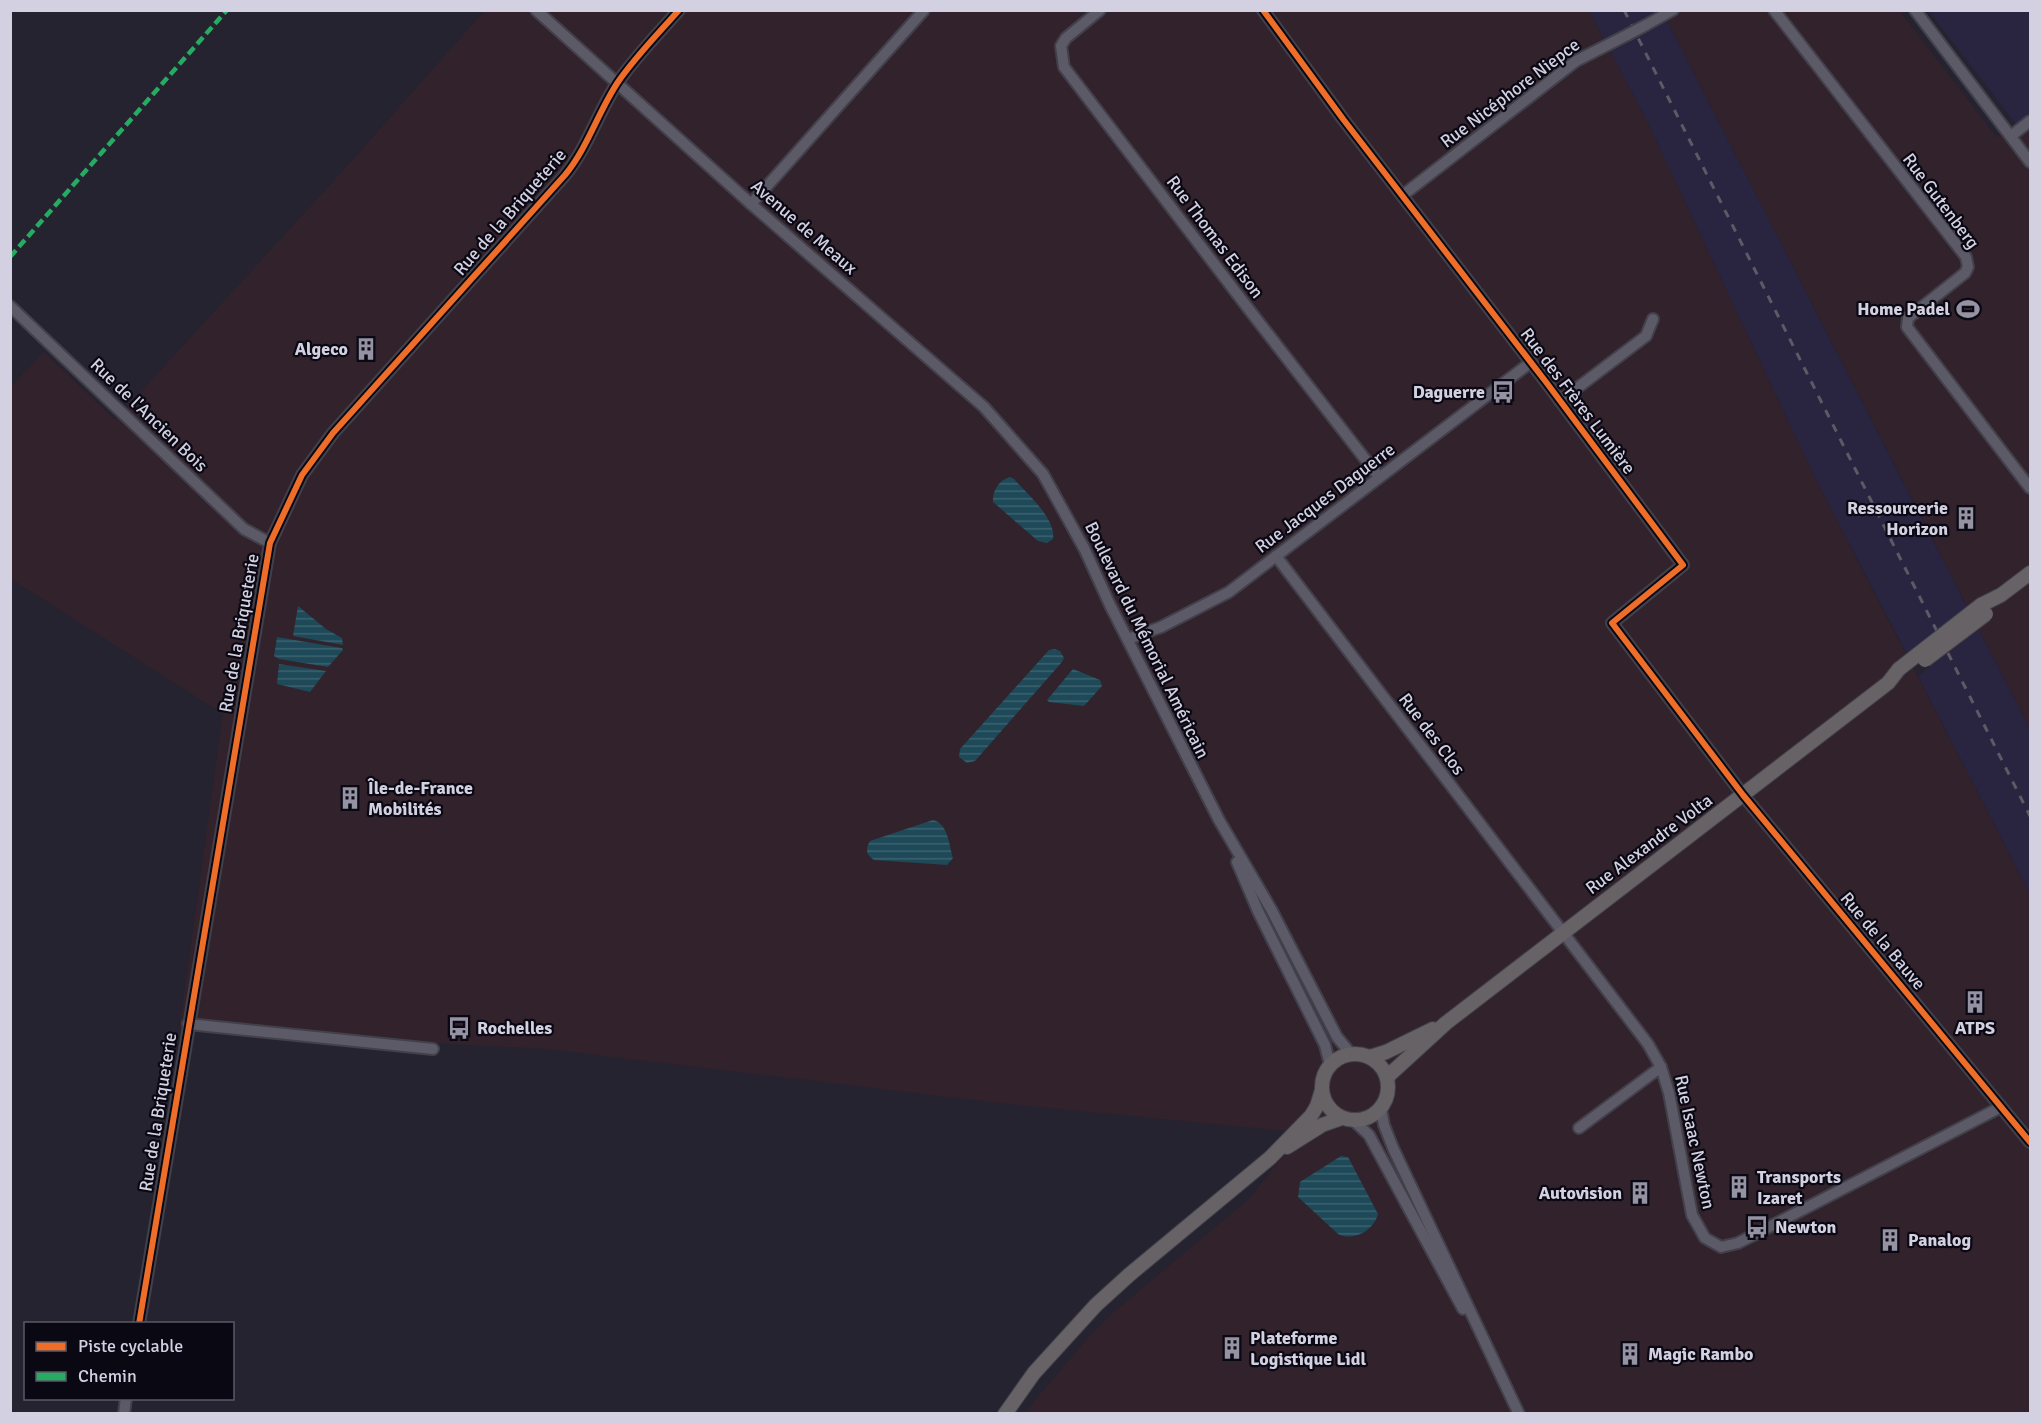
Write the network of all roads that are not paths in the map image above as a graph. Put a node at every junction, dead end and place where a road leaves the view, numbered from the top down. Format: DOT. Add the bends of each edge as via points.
graph roads {
  1 [pos="536,10"];
  2 [pos="679,10"];
  3 [pos="924,10"];
  4 [pos="1263,10"];
  5 [pos="1673,10"];
  6 [pos="1774,10"];
  7 [pos="1915,10"];
  8 [pos="1095,14"];
  9 [pos="618,83"];
  10 [pos="2031,122"];
  11 [pos="2011,136"];
  12 [pos="2031,162"];
  13 [pos="1403,195"];
  14 [pos="751,204"];
  15 [pos="10,306"];
  16 [pos="1653,319"];
  17 [pos="1530,363"];
  18 [pos="1560,401"];
  19 [pos="1043,474"];
  20 [pos="1379,477"];
  21 [pos="2031,488"];
  22 [pos="270,543"];
  23 [pos="1276,556"];
  24 [pos="2031,573"];
  25 [pos="1128,639"];
  26 [pos="1743,795"];
  27 [pos="1219,820"];
  28 [pos="1562,932"];
  29 [pos="1446,1023"];
  30 [pos="188,1024"];
  31 [pos="433,1049"];
  32 [pos="1351,1054"];
  33 [pos="1370,1057"];
  34 [pos="1330,1065"];
  35 [pos="1661,1066"];
  36 [pos="1387,1077"];
  37 [pos="1322,1090"];
  38 [pos="2001,1107"];
  39 [pos="1381,1109"];
  40 [pos="1348,1119"];
  41 [pos="1579,1128"];
  42 [pos="2031,1142"];
  43 [pos="1270,1158"];
  44 [pos="139,1322"];
  45 [pos="1490,1355"];
  46 [pos="1005,1413"];
  47 [pos="1519,1413"];
  1 -- 9 [label="street, Avenue de Meaux"];
  2 -- 9 [label="street, Rue de la Briqueterie"];
  3 -- 14 [label="street"];
  4 -- 13 [label="street, Rue des Frères Lumière"];
  5 -- 13 [label="street, Rue Nicéphore Niepce, bridge" via="1575,62"];
  6 -- 21 [label="street, Rue Gutenberg" via="1966,257 1965,273 1908,318 1907,327"];
  7 -- 11 [label="street"];
  8 -- 20 [label="street, Rue Thomas Edison" via="1061,46 1064,67"];
  9 -- 14 [label="street, Avenue de Meaux"];
  9 -- 22 [label="street, Rue de la Briqueterie" via="565,176 333,433 302,475"];
  10 -- 11 [label="street"];
  11 -- 12 [label="street"];
  13 -- 17 [label="street, Rue des Frères Lumière"];
  14 -- 19 [label="street, Avenue de Meaux" via="984,407"];
  15 -- 22 [label="street, Rue de l'Ancien Bois" via="244,529"];
  16 -- 18 [label="street" via="1646,336"];
  17 -- 18 [label="street, Rue des Frères Lumière"];
  17 -- 20 [label="street, Rue Jacques Daguerre"];
  18 -- 26 [label="street, Rue des Frères Lumière" via="1683,565 1612,623"];
  19 -- 25 [label="street, Boulevard du Mémorial Américain"];
  20 -- 23 [label="street, Rue Jacques Daguerre"];
  22 -- 30 [label="street, Rue de la Briqueterie"];
  23 -- 25 [label="street, Rue Jacques Daguerre" via="1230,592"];
  23 -- 28 [label="street, Rue des Clos"];
  24 -- 26 [label="main road, Rue Alexandre Volta, bridge"];
  25 -- 27 [label="street, Boulevard du Mémorial Américain"];
  26 -- 28 [label="main road, Rue Alexandre Volta"];
  26 -- 38 [label="street, Rue de la Bauve"];
  27 -- 32 [label="street" via="1337,1037"];
  27 -- 34 [label="street" via="1258,911 1325,1045"];
  28 -- 29 [label="main road, Rue Alexandre Volta"];
  28 -- 35 [label="street, Rue Isaac Newton"];
  29 -- 33 [label="main road, Rue Alexandre Volta"];
  29 -- 36 [label="main road, Rue Alexandre Volta"];
  30 -- 31 [label="street"];
  30 -- 44 [label="street, Rue de la Briqueterie"];
  32 -- 33 [label="main road"];
  32 -- 34 [label="main road"];
  33 -- 36 [label="main road"];
  34 -- 37 [label="main road"];
  35 -- 38 [label="street, Rue Isaac Newton" via="1692,1215 1705,1238 1721,1248 1738,1243"];
  35 -- 41 [label="street"];
  36 -- 39 [label="main road" via="1388,1094"];
  37 -- 40 [label="main road" via="1328,1107"];
  37 -- 43 [label="main road" via="1311,1116"];
  38 -- 42 [label="street, Rue de la Bauve"];
  39 -- 40 [label="main road" via="1364,1119"];
  39 -- 45 [label="street" via="1393,1148"];
  40 -- 43 [label="main road" via="1322,1125"];
  40 -- 45 [label="street" via="1369,1135"];
  43 -- 46 [label="main road" via="1096,1305 1034,1373"];
  45 -- 47 [label="street"];
}
